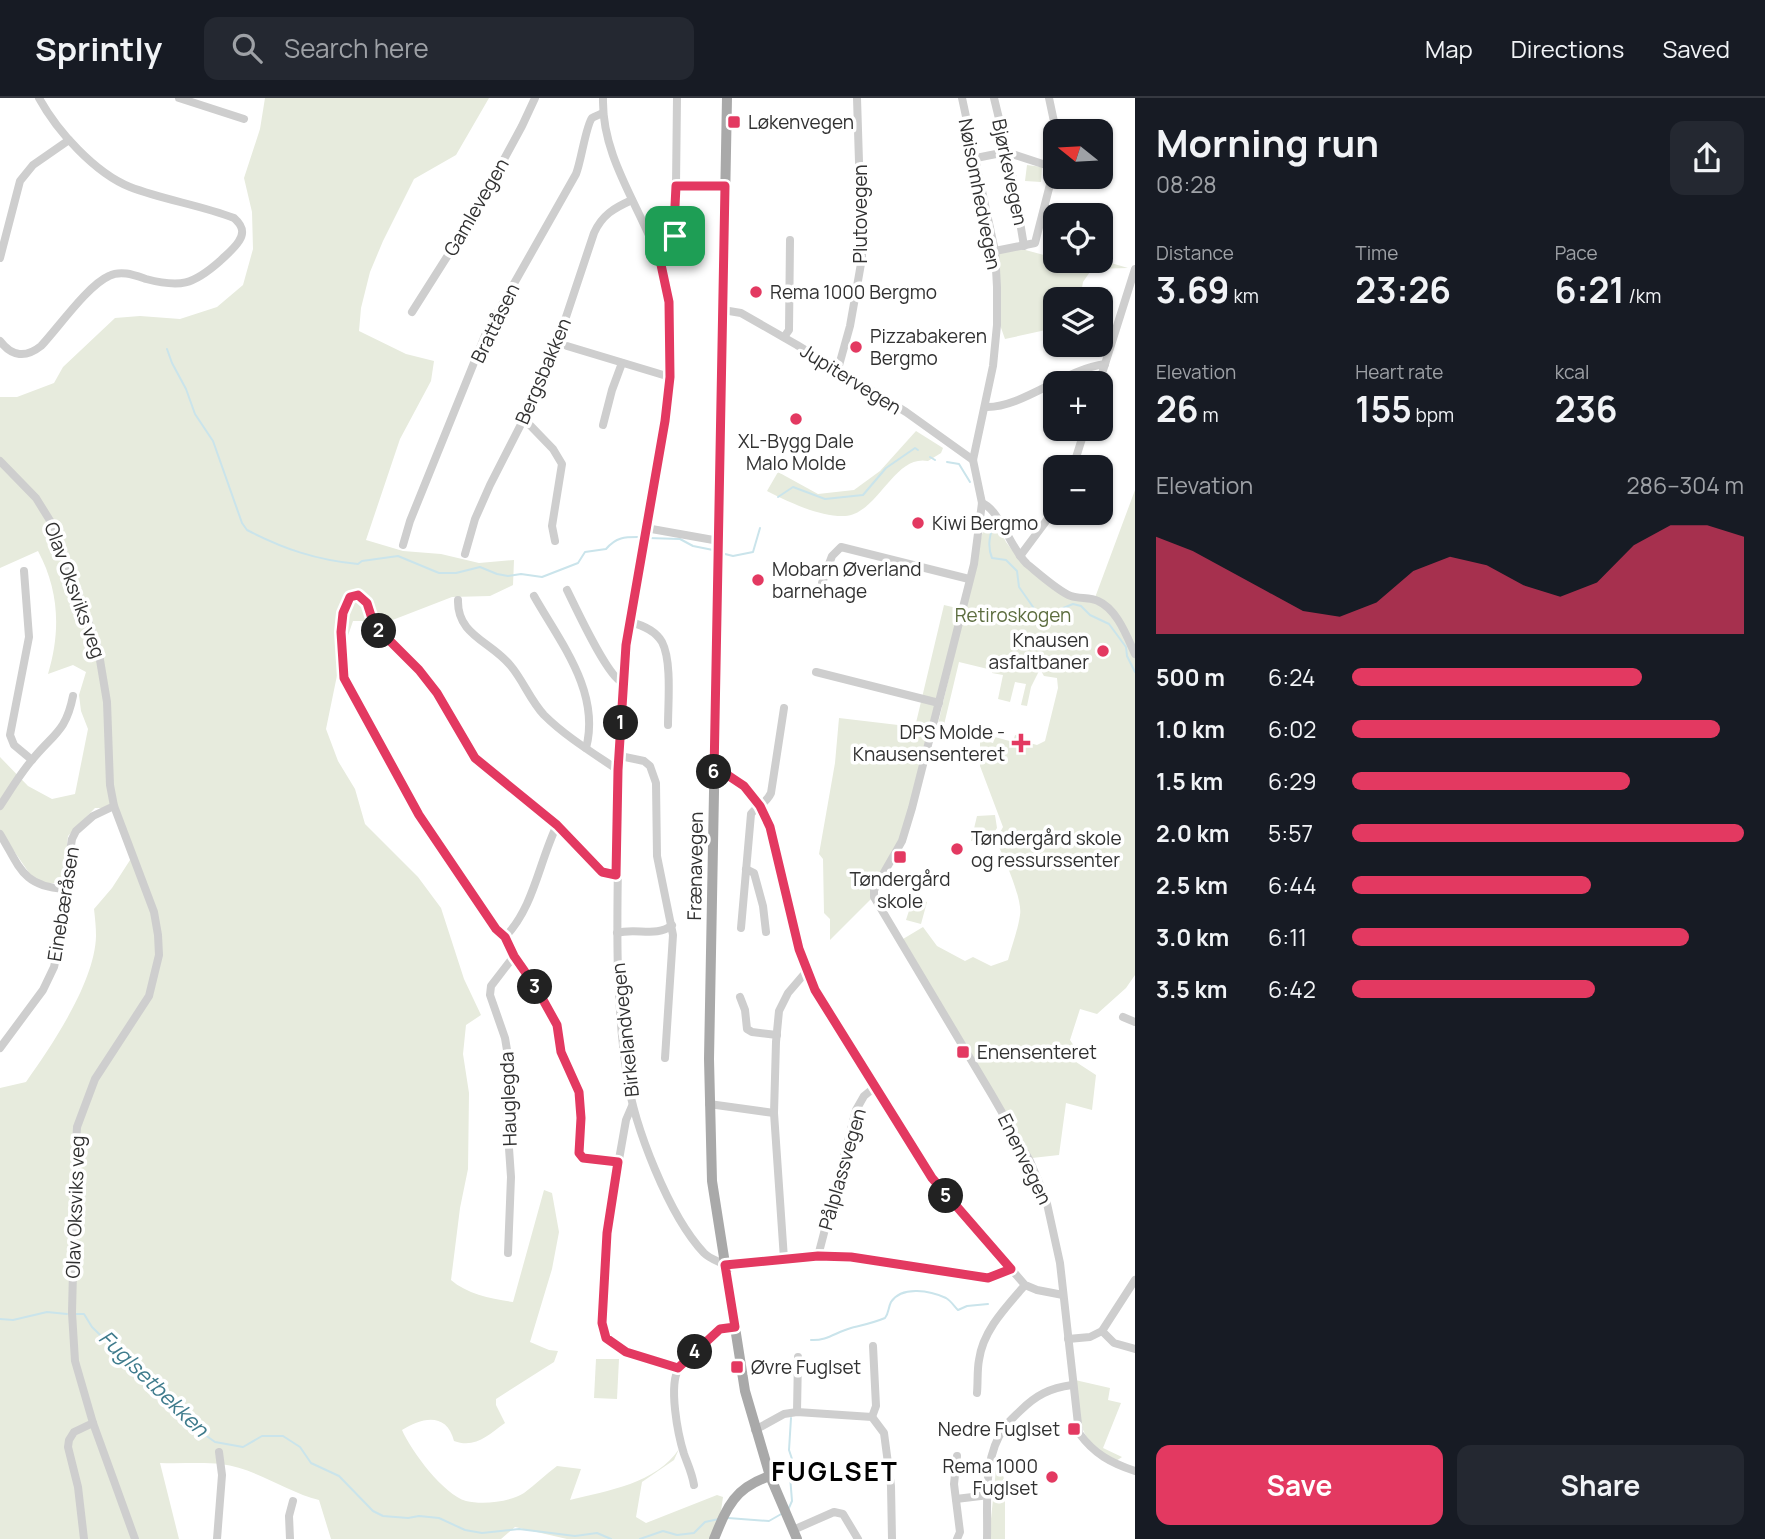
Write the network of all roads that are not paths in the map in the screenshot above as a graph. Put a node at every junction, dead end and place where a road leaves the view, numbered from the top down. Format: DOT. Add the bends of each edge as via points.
graph roads {
  1 [pos="40,98"];
  2 [pos="179,98"];
  3 [pos="535,98"];
  4 [pos="603,98"];
  5 [pos="677,98"];
  6 [pos="727,98"];
  7 [pos="858,98"];
  8 [pos="962,98"];
  9 [pos="994,98"];
  10 [pos="1049,98"];
  11 [pos="603,113"];
  12 [pos="244,119"];
  13 [pos="1053,119"];
  14 [pos="69,140"];
  15 [pos="1006,152"];
  16 [pos="976,158"];
  17 [pos="1043,163"];
  18 [pos="676,186"];
  19 [pos="725,186"];
  20 [pos="1049,189"];
  21 [pos="632,200"];
  22 [pos="790,240"];
  23 [pos="1024,246"];
  24 [pos="995,251"];
  25 [pos="0,258"];
  26 [pos="660,260"];
  27 [pos="1135,269"];
  28 [pos="723,310"];
  29 [pos="412,312"];
  30 [pos="784,337"];
  31 [pos="0,341"];
  32 [pos="566,346"];
  33 [pos="622,363"];
  34 [pos="1105,364"];
  35 [pos="838,369"];
  36 [pos="1103,371"];
  37 [pos="670,377"];
  38 [pos="985,407"];
  39 [pos="525,419"];
  40 [pos="603,425"];
  41 [pos="973,460"];
  42 [pos="0,461"];
  43 [pos="982,503"];
  44 [pos="1043,525"];
  45 [pos="646,527"];
  46 [pos="555,541"];
  47 [pos="719,541"];
  48 [pos="403,545"];
  49 [pos="465,554"];
  50 [pos="1020,556"];
  51 [pos="23,571"];
  52 [pos="970,579"];
  53 [pos="822,583"];
  54 [pos="567,590"];
  55 [pos="534,596"];
  56 [pos="458,600"];
  57 [pos="630,622"];
  58 [pos="1135,654"];
  59 [pos="816,673"];
  60 [pos="622,682"];
  61 [pos="73,696"];
  62 [pos="939,704"];
  63 [pos="784,708"];
  64 [pos="668,725"];
  65 [pos="586,748"];
  66 [pos="620,756"];
  67 [pos="32,760"];
  68 [pos="618,770"];
  69 [pos="714,774"];
  70 [pos="0,806"];
  71 [pos="114,806"];
  72 [pos="760,806"];
  73 [pos="557,825"];
  74 [pos="0,834"];
  75 [pos="746,869"];
  76 [pos="616,875"];
  77 [pos="64,888"];
  78 [pos="874,890"];
  79 [pos="672,925"];
  80 [pos="741,928"];
  81 [pos="766,932"];
  82 [pos="617,933"];
  83 [pos="505,937"];
  84 [pos="514,956"];
  85 [pos="806,972"];
  86 [pos="740,997"];
  87 [pos="1123,1017"];
  88 [pos="1135,1022"];
  89 [pos="777,1035"];
  90 [pos="0,1048"];
  91 [pos="665,1058"];
  92 [pos="875,1087"];
  93 [pos="709,1104"];
  94 [pos="633,1105"];
  95 [pos="774,1113"];
  96 [pos="618,1162"];
  97 [pos="508,1253"];
  98 [pos="818,1256"];
  99 [pos="784,1259"];
  100 [pos="725,1265"];
  101 [pos="1011,1269"];
  102 [pos="1135,1280"];
  103 [pos="1025,1284"];
  104 [pos="1063,1295"];
  105 [pos="735,1327"];
  106 [pos="1102,1331"];
  107 [pos="1068,1339"];
  108 [pos="873,1346"];
  109 [pos="1135,1349"];
  110 [pos="798,1357"];
  111 [pos="678,1368"];
  112 [pos="1072,1385"];
  113 [pos="977,1393"];
  114 [pos="797,1412"];
  115 [pos="872,1417"];
  116 [pos="93,1423"];
  117 [pos="755,1430"];
  118 [pos="219,1452"];
  119 [pos="957,1456"];
  120 [pos="1135,1471"];
  121 [pos="770,1476"];
  122 [pos="694,1485"];
  123 [pos="989,1495"];
  124 [pos="956,1499"];
  125 [pos="293,1501"];
  126 [pos="795,1534"];
  127 [pos="84,1539"];
  128 [pos="135,1539"];
  129 [pos="217,1539"];
  130 [pos="290,1539"];
  131 [pos="714,1539"];
  132 [pos="858,1539"];
  133 [pos="892,1539"];
  134 [pos="957,1539"];
  135 [pos="987,1539"];
  1 -- 14 [label="street"];
  2 -- 12 [label="street"];
  3 -- 29 [label="street, Gamlevegen" via="476,211"];
  4 -- 11 [label="street, Birkelandvegen"];
  5 -- 18 [label="street"];
  6 -- 19 [label="main road, Frænavegen"];
  7 -- 35 [label="street, Plutovegen" via="862,258"];
  8 -- 16 [label="street, Nøisomhedvegen"];
  9 -- 15 [label="street, Bjørkevegen"];
  10 -- 13 [label="street"];
  11 -- 21 [label="street, Birkelandvegen"];
  11 -- 48 [label="street, Brattåsen" via="593,117 588,126 576,174 486,333"];
  14 -- 25 [label="street" via="33,165 20,181"];
  14 -- 31 [label="street" via="121,183 234,218 242,226 242,236 209,270 187,283 167,284 126,274 107,276 32,353 20,355"];
  15 -- 16 [label="street"];
  15 -- 17 [label="street"];
  15 -- 23 [label="street, Bjørkevegen"];
  16 -- 24 [label="street, Nøisomhedvegen"];
  18 -- 19 [label="street"];
  18 -- 26 [label="street" via="673,246"];
  19 -- 28 [label="main road, Frænavegen"];
  20 -- 23 [label="street" via="1035,243"];
  21 -- 26 [label="street, Birkelandvegen"];
  21 -- 39 [label="street, Bergsbakken" via="600,220"];
  22 -- 30 [label="street" via="789,330"];
  23 -- 24 [label="street"];
  24 -- 38 [label="street, Nøisomhedvegen" via="997,324"];
  26 -- 37 [label="street, Birkelandvegen" via="669,302"];
  27 -- 34 [label="street"];
  28 -- 30 [label="street, Jupitervegen" via="741,313"];
  28 -- 47 [label="main road, Frænavegen"];
  30 -- 35 [label="street, Jupitervegen"];
  32 -- 33 [label="street"];
  33 -- 37 [label="street"];
  33 -- 40 [label="street"];
  34 -- 36 [label="street"];
  34 -- 38 [label="street" via="1089,366 1004,405"];
  35 -- 41 [label="street, Jupitervegen"];
  37 -- 45 [label="street, Birkelandvegen"];
  38 -- 41 [label="street, Nøisomhedvegen"];
  39 -- 46 [label="street" via="562,464 552,526"];
  39 -- 49 [label="street, Bergsbakken" via="490,485"];
  41 -- 43 [label="street, Nøisomhedvegen"];
  42 -- 71 [label="street, Olav Oksviks veg" via="46,512 94,636 104,671"];
  43 -- 50 [label="street" via="989,506"];
  43 -- 52 [label="street, Nøisomhedvegen"];
  44 -- 50 [label="street"];
  45 -- 47 [label="street"];
  45 -- 57 [label="street, Birkelandvegen"];
  47 -- 69 [label="main road, Frænavegen"];
  50 -- 58 [label="street" via="1070,596 1098,601 1108,609"];
  51 -- 67 [label="street" via="29,637 10,735 14,745"];
  52 -- 53 [label="street" via="841,547 832,556"];
  52 -- 62 [label="street, Nøisomhedvegen"];
  54 -- 60 [label="street" via="598,649"];
  55 -- 65 [label="street" via="584,686 590,712"];
  56 -- 65 [label="street" via="464,626 509,664 543,714"];
  57 -- 60 [label="street, Birkelandvegen"];
  57 -- 64 [label="street" via="662,641"];
  59 -- 62 [label="street"];
  60 -- 66 [label="street, Birkelandvegen"];
  61 -- 67 [label="street" via="70,715 60,732"];
  62 -- 78 [label="street, Nøisomhedvegen" via="902,841"];
  63 -- 72 [label="street" via="773,788"];
  65 -- 68 [label="street"];
  66 -- 68 [label="street, Birkelandvegen"];
  66 -- 79 [label="street" via="645,761 654,774 657,856"];
  67 -- 70 [label="street"];
  68 -- 76 [label="street, Birkelandvegen"];
  69 -- 72 [label="street" via="726,774 744,786"];
  69 -- 93 [label="main road, Frænavegen"];
  71 -- 77 [label="street, Einebæråsen" via="76,831"];
  71 -- 116 [label="street, Olav Oksviks veg" via="154,912 159,955 149,996 95,1079 77,1127 72,1338"];
  72 -- 75 [label="street" via="751,814"];
  72 -- 85 [label="street" via="770,827"];
  73 -- 76 [label="street" via="602,872"];
  73 -- 83 [label="street" via="522,917"];
  73 -- 83 [label="street" via="475,758 437,693 374,625 367,603 358,595 350,597 341,632 344,678 419,815"];
  74 -- 77 [label="street" via="20,869 35,883"];
  75 -- 80 [label="street"];
  75 -- 81 [label="street" via="754,873"];
  76 -- 82 [label="street, Birkelandvegen"];
  77 -- 90 [label="street, Einebæråsen" via="64,924 54,967 43,990"];
  78 -- 104 [label="street, Enenvegen" via="894,933 1030,1161 1052,1217"];
  79 -- 82 [label="street" via="664,931"];
  79 -- 91 [label="street"];
  82 -- 94 [label="street, Birkelandvegen" via="624,1049"];
  83 -- 84 [label="street"];
  84 -- 96 [label="street" via="557,1025 561,1052 579,1092 579,1153 583,1158"];
  84 -- 97 [label="street, Hauglegda" via="491,986 490,995 507,1049"];
  85 -- 89 [label="street" via="783,1002"];
  85 -- 92 [label="street"];
  86 -- 89 [label="street" via="745,1026"];
  87 -- 88 [label="street"];
  89 -- 95 [label="street"];
  92 -- 98 [label="street, Pålplassvegen" via="856,1110"];
  92 -- 101 [label="street" via="932,1178"];
  93 -- 95 [label="street"];
  93 -- 100 [label="main road, Frænavegen" via="710,1158"];
  94 -- 96 [label="street"];
  94 -- 100 [label="street, Birkelandvegen" via="662,1185 683,1223 706,1255"];
  95 -- 99 [label="street"];
  96 -- 111 [label="street" via="607,1233 603,1332 620,1350"];
  98 -- 99 [label="street"];
  98 -- 101 [label="street" via="988,1278"];
  99 -- 100 [label="street"];
  100 -- 105 [label="main road, Frænavegen"];
  101 -- 103 [label="street"];
  102 -- 106 [label="street"];
  103 -- 104 [label="street"];
  103 -- 113 [label="street" via="987,1336 979,1359"];
  104 -- 107 [label="street, Enenvegen"];
  105 -- 111 [label="street" via="720,1329"];
  105 -- 117 [label="main road, Frænavegen"];
  106 -- 107 [label="street"];
  106 -- 109 [label="street" via="1114,1343"];
  107 -- 112 [label="street, Enenvegen"];
  108 -- 115 [label="street" via="876,1406"];
  110 -- 114 [label="street"];
  111 -- 122 [label="street" via="674,1379 677,1419"];
  112 -- 120 [label="street, Enenvegen" via="1079,1433 1087,1445"];
  112 -- 123 [label="street" via="1042,1393 1005,1427 990,1464"];
  114 -- 115 [label="street"];
  114 -- 117 [label="street"];
  115 -- 133 [label="street" via="884,1433"];
  116 -- 127 [label="street" via="74,1432 68,1447"];
  116 -- 128 [label="street, Olav Oksviks veg"];
  117 -- 121 [label="main road, Frænavegen"];
  118 -- 129 [label="street" via="222,1475"];
  119 -- 124 [label="street"];
  121 -- 126 [label="main road, Frænavegen"];
  121 -- 131 [label="main road" via="737,1493"];
  123 -- 124 [label="street"];
  123 -- 135 [label="street"];
  124 -- 134 [label="street"];
  125 -- 130 [label="street"];
  126 -- 132 [label="street" via="834,1512 843,1514"];
}
